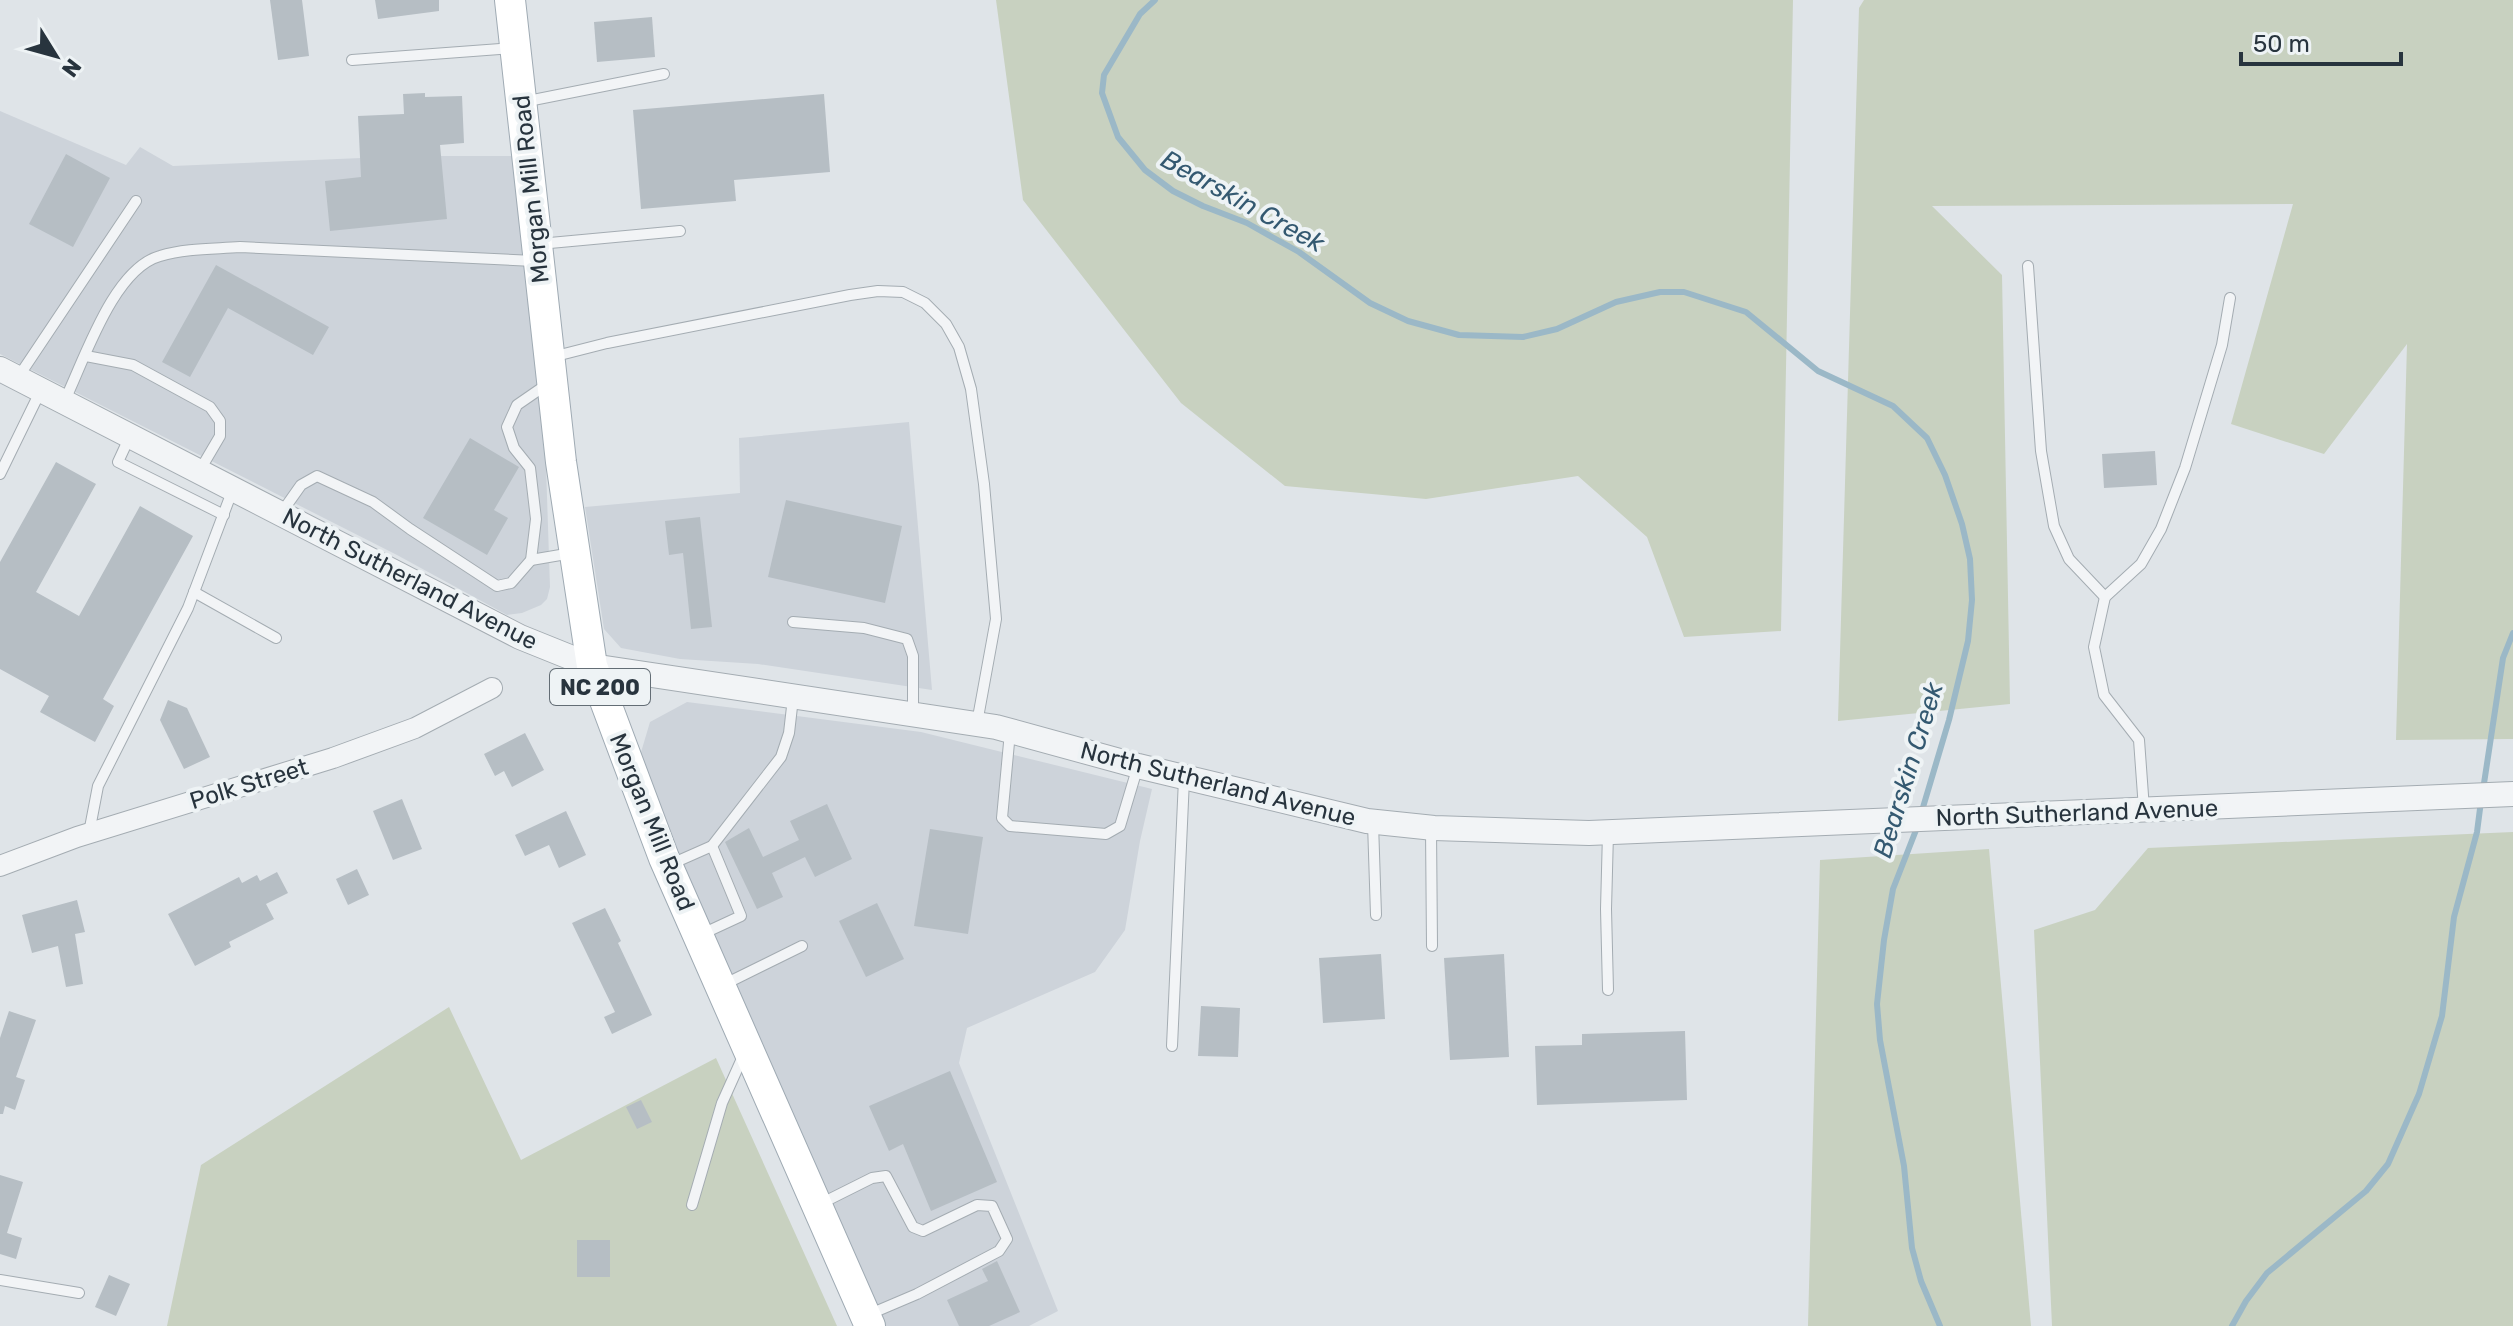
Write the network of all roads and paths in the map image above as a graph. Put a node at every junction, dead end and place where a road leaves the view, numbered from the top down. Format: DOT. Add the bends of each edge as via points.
graph roads {
  1 [pos="510,0"];
  2 [pos="515,47"];
  3 [pos="352,60"];
  4 [pos="664,74"];
  5 [pos="521,102"];
  6 [pos="136,201"];
  7 [pos="680,231"];
  8 [pos="538,253"];
  9 [pos="2028,266"];
  10 [pos="2230,298"];
  11 [pos="86,356"];
  12 [pos="551,368"];
  13 [pos="9,374"];
  14 [pos="41,390"];
  15 [pos="64,402"];
  16 [pos="130,436"];
  17 [pos="199,472"];
  18 [pos="0,474"];
  19 [pos="233,489"];
  20 [pos="280,514"];
  21 [pos="224,515"];
  22 [pos="575,552"];
  23 [pos="531,560"];
  24 [pos="194,592"];
  25 [pos="2105,597"];
  26 [pos="793,622"];
  27 [pos="276,638"];
  28 [pos="592,666"];
  29 [pos="492,688"];
  30 [pos="794,696"];
  31 [pos="913,714"];
  32 [pos="977,724"];
  33 [pos="1010,730"];
  34 [pos="1138,766"];
  35 [pos="1184,777"];
  36 [pos="2513,794"];
  37 [pos="2144,811"];
  38 [pos="1373,821"];
  39 [pos="1431,827"];
  40 [pos="89,833"];
  41 [pos="1608,833"];
  42 [pos="712,846"];
  43 [pos="0,866"];
  44 [pos="667,866"];
  45 [pos="1376,915"];
  46 [pos="697,936"];
  47 [pos="802,946"];
  48 [pos="1432,946"];
  49 [pos="720,987"];
  50 [pos="1608,990"];
  51 [pos="1172,1046"];
  52 [pos="746,1048"];
  53 [pos="692,1205"];
  54 [pos="817,1206"];
  55 [pos="0,1280"];
  56 [pos="79,1293"];
  57 [pos="868,1321"];
  1 -- 2 [label="main road, Morgan Mill Road / NC 200"];
  2 -- 3 [label="lane"];
  2 -- 5 [label="main road, Morgan Mill Road / NC 200"];
  4 -- 5 [label="lane"];
  5 -- 8 [label="main road, Morgan Mill Road / NC 200"];
  6 -- 13 [label="lane"];
  7 -- 8 [label="lane"];
  8 -- 11 [label="lane" via="240,247 158,256 137,269 117,292"];
  8 -- 12 [label="main road, Morgan Mill Road / NC 200"];
  9 -- 25 [label="lane" via="2041,451 2054,526 2069,559"];
  10 -- 25 [label="lane" via="2198,427 2161,529 2141,564"];
  11 -- 15 [label="lane"];
  11 -- 17 [label="lane" via="133,365 210,407 220,421 220,436"];
  12 -- 22 [label="main road, Morgan Mill Road / NC 200"];
  12 -- 23 [label="lane" via="517,405 507,427 514,448 530,468 536,519"];
  12 -- 32 [label="lane" via="607,343 850,295 903,292 925,303 959,347 971,389 984,484 996,619"];
  13 -- 14 [label="street, North Sutherland Avenue"];
  14 -- 15 [label="street, North Sutherland Avenue"];
  14 -- 18 [label="lane"];
  15 -- 16 [label="street, North Sutherland Avenue"];
  16 -- 17 [label="street, North Sutherland Avenue"];
  16 -- 21 [label="lane" via="118,462"];
  17 -- 19 [label="street, North Sutherland Avenue"];
  19 -- 20 [label="street, North Sutherland Avenue"];
  19 -- 21 [label="lane"];
  20 -- 23 [label="lane" via="301,485 317,476 373,502 497,586 511,583"];
  20 -- 28 [label="street, North Sutherland Avenue" via="520,637"];
  21 -- 24 [label="lane"];
  22 -- 23 [label="lane"];
  22 -- 28 [label="main road, Morgan Mill Road / NC 200"];
  24 -- 27 [label="lane"];
  24 -- 40 [label="lane" via="98,786"];
  25 -- 37 [label="lane" via="2094,647 2104,695 2139,740"];
  26 -- 31 [label="lane" via="864,628 907,639 913,656"];
  28 -- 30 [label="street, North Sutherland Avenue"];
  28 -- 44 [label="main road, Morgan Mill Road / NC 200"];
  29 -- 40 [label="street, Polk Street" via="415,728 333,758"];
  30 -- 31 [label="street, North Sutherland Avenue"];
  30 -- 42 [label="lane" via="781,757"];
  31 -- 32 [label="street, North Sutherland Avenue"];
  32 -- 33 [label="street, North Sutherland Avenue"];
  33 -- 34 [label="street, North Sutherland Avenue"];
  33 -- 34 [label="lane" via="1002,818 1010,826 1106,834 1120,826"];
  34 -- 35 [label="street, North Sutherland Avenue"];
  35 -- 38 [label="street, North Sutherland Avenue"];
  35 -- 51 [label="lane"];
  36 -- 37 [label="street, North Sutherland Avenue"];
  37 -- 41 [label="street, North Sutherland Avenue"];
  38 -- 39 [label="street, North Sutherland Avenue"];
  38 -- 45 [label="lane"];
  39 -- 41 [label="street, North Sutherland Avenue"];
  39 -- 48 [label="lane"];
  40 -- 43 [label="street, Polk Street"];
  41 -- 50 [label="lane"];
  42 -- 44 [label="lane"];
  42 -- 46 [label="lane" via="741,916"];
  44 -- 46 [label="main road, Morgan Mill Road / NC 200"];
  46 -- 49 [label="main road, Morgan Mill Road / NC 200"];
  47 -- 49 [label="lane"];
  49 -- 52 [label="main road, Morgan Mill Road / NC 200"];
  52 -- 53 [label="lane" via="722,1103"];
  52 -- 54 [label="main road, Morgan Mill Road / NC 200"];
  54 -- 57 [label="main road, Morgan Mill Road / NC 200"];
  54 -- 57 [label="lane" via="886,1176 913,1227 923,1231 977,1205 992,1206 1007,1239 999,1251"];
  55 -- 56 [label="lane"];
}
